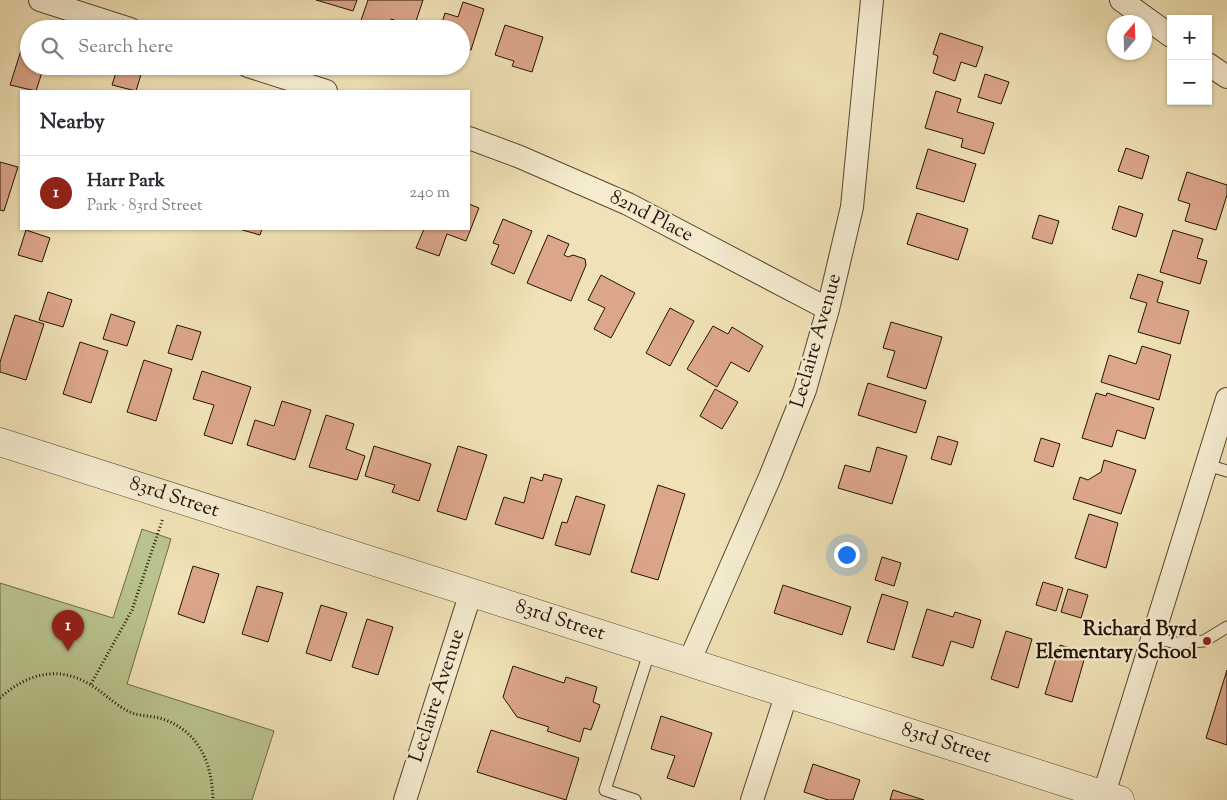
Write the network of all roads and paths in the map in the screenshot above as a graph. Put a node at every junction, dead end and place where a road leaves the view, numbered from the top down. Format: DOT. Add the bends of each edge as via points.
graph roads {
  1 [pos="40,0"];
  2 [pos="872,0"];
  3 [pos="1121,0"];
  4 [pos="102,20"];
  5 [pos="1167,33"];
  6 [pos="1212,67"];
  7 [pos="276,75"];
  8 [pos="1227,77"];
  9 [pos="323,90"];
  10 [pos="470,138"];
  11 [pos="828,309"];
  12 [pos="1227,399"];
  13 [pos="0,442"];
  14 [pos="1217,468"];
  15 [pos="170,496"];
  16 [pos="471,592"];
  17 [pos="1227,627"];
  18 [pos="1152,637"];
  19 [pos="650,650"];
  20 [pos="689,662"];
  21 [pos="91,684"];
  22 [pos="787,693"];
  23 [pos="0,698"];
  24 [pos="1108,798"];
  25 [pos="213,800"];
  26 [pos="405,800"];
  27 [pos="636,800"];
  28 [pos="752,800"];
  1 -- 4 [label="street"];
  2 -- 11 [label="street, Leclaire Avenue" via="852,207"];
  3 -- 5 [label="street"];
  6 -- 8 [label="street"];
  7 -- 9 [label="street"];
  10 -- 11 [label="street, 82nd Place" via="628,204"];
  11 -- 20 [label="street, Leclaire Avenue" via="806,390"];
  12 -- 14 [label="street"];
  13 -- 15 [label="street, 83rd Street"];
  14 -- 18 [label="street"];
  15 -- 16 [label="street, 83rd Street"];
  15 -- 21 [label="path" via="132,610"];
  16 -- 19 [label="street, 83rd Street"];
  16 -- 26 [label="street, Leclaire Avenue"];
  17 -- 18 [label="lane" via="1204,641 1176,643"];
  18 -- 24 [label="street"];
  19 -- 20 [label="street, 83rd Street"];
  19 -- 27 [label="lane" via="605,790"];
  20 -- 22 [label="street, 83rd Street"];
  21 -- 23 [label="path" via="72,675 45,674 28,678"];
  21 -- 25 [label="path" via="128,712 163,719 187,732 207,759"];
  22 -- 24 [label="street, 83rd Street"];
  22 -- 28 [label="street"];
}
